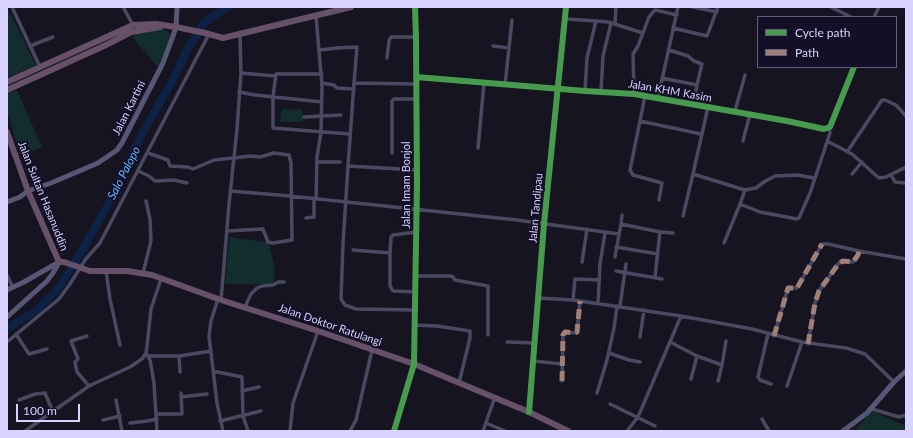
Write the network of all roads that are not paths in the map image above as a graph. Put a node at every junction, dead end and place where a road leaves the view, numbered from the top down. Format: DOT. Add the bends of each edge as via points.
graph roads {
  1 [pos="12,7"];
  2 [pos="124,7"];
  3 [pos="177,7"];
  4 [pos="349,7"];
  5 [pos="415,7"];
  6 [pos="566,7"];
  7 [pos="616,7"];
  8 [pos="678,7"];
  9 [pos="693,7"];
  10 [pos="718,7"];
  11 [pos="831,7"];
  12 [pos="879,7"];
  13 [pos="654,9"];
  14 [pos="717,12"];
  15 [pos="676,15"];
  16 [pos="316,16"];
  17 [pos="849,16"];
  18 [pos="874,16"];
  19 [pos="566,19"];
  20 [pos="512,20"];
  21 [pos="596,21"];
  22 [pos="613,24"];
  23 [pos="133,25"];
  24 [pos="166,26"];
  25 [pos="176,27"];
  26 [pos="674,28"];
  27 [pos="207,33"];
  28 [pos="643,33"];
  29 [pos="240,34"];
  30 [pos="53,37"];
  31 [pos="416,37"];
  32 [pos="103,38"];
  33 [pos="106,45"];
  34 [pos="30,46"];
  35 [pos="494,46"];
  36 [pos="509,48"];
  37 [pos="319,50"];
  38 [pos="669,50"];
  39 [pos="387,58"];
  40 [pos="55,63"];
  41 [pos="40,67"];
  42 [pos="854,68"];
  43 [pos="240,72"];
  44 [pos="322,74"];
  45 [pos="745,75"];
  46 [pos="275,76"];
  47 [pos="416,77"];
  48 [pos="662,78"];
  49 [pos="7,82"];
  50 [pos="322,83"];
  51 [pos="354,83"];
  52 [pos="484,83"];
  53 [pos="416,84"];
  54 [pos="505,85"];
  55 [pos="697,85"];
  56 [pos="354,89"];
  57 [pos="557,89"];
  58 [pos="7,90"];
  59 [pos="585,91"];
  60 [pos="696,91"];
  61 [pos="239,92"];
  62 [pos="601,92"];
  63 [pos="634,94"];
  64 [pos="273,96"];
  65 [pos="645,96"];
  66 [pos="658,98"];
  67 [pos="416,99"];
  68 [pos="322,102"];
  69 [pos="708,107"];
  70 [pos="735,111"];
  71 [pos="750,114"];
  72 [pos="322,116"];
  73 [pos="341,116"];
  74 [pos="906,116"];
  75 [pos="304,117"];
  76 [pos="640,121"];
  77 [pos="829,128"];
  78 [pos="7,132"];
  79 [pos="321,132"];
  80 [pos="350,134"];
  81 [pos="701,134"];
  82 [pos="743,141"];
  83 [pos="827,141"];
  84 [pos="478,148"];
  85 [pos="847,152"];
  86 [pos="148,153"];
  87 [pos="392,153"];
  88 [pos="233,159"];
  89 [pos="317,162"];
  90 [pos="340,162"];
  91 [pos="862,162"];
  92 [pos="348,166"];
  93 [pos="906,167"];
  94 [pos="416,170"];
  95 [pos="138,171"];
  96 [pos="693,174"];
  97 [pos="852,174"];
  98 [pos="891,175"];
  99 [pos="815,178"];
  100 [pos="187,183"];
  101 [pos="906,183"];
  102 [pos="745,190"];
  103 [pos="28,191"];
  104 [pos="230,191"];
  105 [pos="290,196"];
  106 [pos="315,199"];
  107 [pos="659,200"];
  108 [pos="346,201"];
  109 [pos="7,202"];
  110 [pos="146,202"];
  111 [pos="740,204"];
  112 [pos="416,209"];
  113 [pos="622,215"];
  114 [pos="683,216"];
  115 [pos="306,218"];
  116 [pos="544,224"];
  117 [pos="621,224"];
  118 [pos="587,229"];
  119 [pos="227,230"];
  120 [pos="416,232"];
  121 [pos="660,232"];
  122 [pos="605,233"];
  123 [pos="673,233"];
  124 [pos="619,234"];
  125 [pos="724,243"];
  126 [pos="616,247"];
  127 [pos="353,250"];
  128 [pos="859,251"];
  129 [pos="390,253"];
  130 [pos="658,254"];
  131 [pos="615,257"];
  132 [pos="906,259"];
  133 [pos="62,262"];
  134 [pos="582,262"];
  135 [pos="626,264"];
  136 [pos="80,268"];
  137 [pos="106,271"];
  138 [pos="616,271"];
  139 [pos="143,273"];
  140 [pos="625,273"];
  141 [pos="7,276"];
  142 [pos="416,276"];
  143 [pos="655,277"];
  144 [pos="662,278"];
  145 [pos="161,279"];
  146 [pos="599,280"];
  147 [pos="284,282"];
  148 [pos="13,288"];
  149 [pos="7,290"];
  150 [pos="416,292"];
  151 [pos="538,298"];
  152 [pos="219,299"];
  153 [pos="573,300"];
  154 [pos="580,301"];
  155 [pos="598,303"];
  156 [pos="619,306"];
  157 [pos="245,307"];
  158 [pos="416,310"];
  159 [pos="644,310"];
  160 [pos="681,316"];
  161 [pos="7,317"];
  162 [pos="415,325"];
  163 [pos="318,331"];
  164 [pos="16,334"];
  165 [pos="488,334"];
  166 [pos="768,334"];
  167 [pos="87,336"];
  168 [pos="774,336"];
  169 [pos="640,337"];
  170 [pos="7,342"];
  171 [pos="507,342"];
  172 [pos="670,342"];
  173 [pos="726,342"];
  174 [pos="802,342"];
  175 [pos="535,343"];
  176 [pos="808,344"];
  177 [pos="120,345"];
  178 [pos="47,349"];
  179 [pos="372,350"];
  180 [pos="211,351"];
  181 [pos="609,353"];
  182 [pos="147,354"];
  183 [pos="179,356"];
  184 [pos="698,356"];
  185 [pos="534,361"];
  186 [pos="640,362"];
  187 [pos="414,364"];
  188 [pos="562,364"];
  189 [pos="722,364"];
  190 [pos="213,371"];
  191 [pos="906,371"];
  192 [pos="180,372"];
  193 [pos="691,379"];
  194 [pos="718,380"];
  195 [pos="562,381"];
  196 [pos="894,382"];
  197 [pos="459,383"];
  198 [pos="771,384"];
  199 [pos="89,386"];
  200 [pos="787,386"];
  201 [pos="259,387"];
  202 [pos="242,391"];
  203 [pos="597,393"];
  204 [pos="207,394"];
  205 [pos="495,397"];
  206 [pos="19,400"];
  207 [pos="116,400"];
  208 [pos="610,404"];
  209 [pos="872,408"];
  210 [pos="261,411"];
  211 [pos="53,412"];
  212 [pos="529,412"];
  213 [pos="156,414"];
  214 [pos="906,415"];
  215 [pos="120,416"];
  216 [pos="243,416"];
  217 [pos="638,417"];
  218 [pos="157,419"];
  219 [pos="762,419"];
  220 [pos="103,420"];
  221 [pos="220,421"];
  222 [pos="130,423"];
  223 [pos="486,423"];
  224 [pos="655,426"];
  225 [pos="25,431"];
  226 [pos="122,431"];
  227 [pos="157,431"];
  228 [pos="217,431"];
  229 [pos="223,431"];
  230 [pos="248,431"];
  231 [pos="290,431"];
  232 [pos="350,431"];
  233 [pos="394,431"];
  234 [pos="483,431"];
  235 [pos="505,431"];
  236 [pos="568,431"];
  237 [pos="627,431"];
  238 [pos="769,431"];
  239 [pos="843,431"];
  1 -- 34 [label="street"];
  2 -- 23 [label="street"];
  3 -- 25 [label="street, Jalan Kartini"];
  4 -- 16 [label="highway"];
  5 -- 31 [label="street, Jalan Imam Bonjol"];
  6 -- 19 [label="street, Jalan Tandipau"];
  7 -- 22 [label="street"];
  8 -- 15 [label="street"];
  9 -- 14 [label="street"];
  10 -- 14 [label="street"];
  11 -- 17 [label="street"];
  12 -- 18 [label="street"];
  13 -- 15 [label="street"];
  13 -- 28 [label="street"];
  14 -- 26 [label="street" via="707,36"];
  15 -- 26 [label="street"];
  16 -- 29 [label="highway"];
  16 -- 37 [label="street"];
  19 -- 21 [label="street"];
  19 -- 57 [label="street, Jalan Tandipau"];
  20 -- 36 [label="street"];
  21 -- 22 [label="street"];
  21 -- 59 [label="street" via="586,67"];
  22 -- 28 [label="street"];
  22 -- 62 [label="street" via="603,56"];
  23 -- 24 [label="highway"];
  23 -- 32 [label="highway"];
  24 -- 25 [label="highway"];
  24 -- 33 [label="highway" via="131,32"];
  25 -- 27 [label="highway"];
  25 -- 103 [label="street, Jalan Kartini" via="163,63 117,150 98,163"];
  26 -- 38 [label="street"];
  27 -- 29 [label="highway" via="223,38"];
  27 -- 86 [label="street"];
  28 -- 63 [label="street" via="632,54"];
  29 -- 43 [label="street"];
  30 -- 34 [label="street"];
  31 -- 39 [label="street" via="391,37 388,42"];
  31 -- 47 [label="street, Jalan Imam Bonjol"];
  32 -- 33 [label="highway"];
  32 -- 40 [label="highway"];
  33 -- 40 [label="highway"];
  34 -- 41 [label="street"];
  35 -- 36 [label="street"];
  36 -- 54 [label="street"];
  37 -- 44 [label="street"];
  37 -- 51 [label="street" via="357,47"];
  38 -- 48 [label="street"];
  38 -- 55 [label="street" via="702,64"];
  40 -- 41 [label="highway"];
  40 -- 58 [label="highway"];
  41 -- 49 [label="highway"];
  42 -- 77 [label="street"];
  43 -- 46 [label="street"];
  43 -- 61 [label="street"];
  44 -- 46 [label="street" via="278,73"];
  44 -- 50 [label="street"];
  45 -- 70 [label="street"];
  46 -- 64 [label="street"];
  47 -- 52 [label="street, Jalan KHM Kasim"];
  47 -- 53 [label="street, Jalan Imam Bonjol"];
  48 -- 55 [label="street"];
  48 -- 66 [label="street"];
  50 -- 56 [label="street" via="337,88"];
  50 -- 68 [label="street"];
  51 -- 53 [label="street"];
  51 -- 56 [label="street"];
  52 -- 54 [label="street, Jalan KHM Kasim"];
  52 -- 84 [label="street"];
  53 -- 67 [label="street, Jalan Imam Bonjol"];
  54 -- 57 [label="street, Jalan KHM Kasim"];
  55 -- 60 [label="street"];
  56 -- 80 [label="street"];
  57 -- 59 [label="street, Jalan KHM Kasim"];
  57 -- 116 [label="street, Jalan Tandipau"];
  59 -- 62 [label="street, Jalan KHM Kasim"];
  61 -- 64 [label="street"];
  61 -- 88 [label="street"];
  62 -- 63 [label="street, Jalan KHM Kasim"];
  63 -- 65 [label="street, Jalan KHM Kasim"];
  64 -- 68 [label="street"];
  64 -- 79 [label="street" via="274,128"];
  65 -- 66 [label="street, Jalan KHM Kasim"];
  65 -- 76 [label="street"];
  66 -- 69 [label="street, Jalan KHM Kasim"];
  67 -- 87 [label="street" via="392,101"];
  67 -- 94 [label="street, Jalan Imam Bonjol"];
  68 -- 72 [label="street"];
  69 -- 70 [label="street, Jalan KHM Kasim"];
  69 -- 81 [label="street"];
  70 -- 71 [label="street, Jalan KHM Kasim"];
  71 -- 77 [label="street, Jalan KHM Kasim"];
  71 -- 82 [label="street"];
  72 -- 73 [label="street"];
  72 -- 75 [label="street"];
  72 -- 79 [label="street"];
  74 -- 85 [label="street" via="896,105 882,100"];
  76 -- 81 [label="street"];
  76 -- 107 [label="street" via="630,172 662,183"];
  77 -- 83 [label="street"];
  78 -- 103 [label="highway, Jalan Sultan Hasanuddin"];
  79 -- 80 [label="street"];
  79 -- 89 [label="street"];
  80 -- 92 [label="street"];
  81 -- 96 [label="street"];
  83 -- 85 [label="street"];
  83 -- 99 [label="street"];
  85 -- 91 [label="street"];
  86 -- 88 [label="street" via="168,160 170,166 192,169 211,160"];
  86 -- 95 [label="street"];
  88 -- 104 [label="street"];
  88 -- 105 [label="street" via="274,153 289,155"];
  89 -- 90 [label="street"];
  89 -- 106 [label="street"];
  91 -- 97 [label="street"];
  91 -- 98 [label="street" via="879,178"];
  92 -- 94 [label="street"];
  92 -- 108 [label="street"];
  93 -- 98 [label="street"];
  94 -- 112 [label="street, Jalan Imam Bonjol"];
  95 -- 100 [label="street" via="155,181 174,180"];
  95 -- 136 [label="street" via="102,239"];
  96 -- 102 [label="street"];
  96 -- 114 [label="street"];
  98 -- 101 [label="street" via="895,182"];
  99 -- 102 [label="street" via="797,175 775,176 756,188"];
  99 -- 111 [label="street" via="798,219 760,212"];
  102 -- 111 [label="street"];
  103 -- 109 [label="street, Jalan Kartini"];
  103 -- 133 [label="highway, Jalan Sultan Hasanuddin"];
  104 -- 105 [label="street"];
  104 -- 119 [label="street"];
  105 -- 106 [label="street"];
  105 -- 119 [label="street" via="292,240 268,242 263,229"];
  106 -- 108 [label="street"];
  106 -- 115 [label="street" via="314,217"];
  108 -- 112 [label="street"];
  108 -- 158 [label="street" via="341,301 356,309"];
  110 -- 139 [label="street" via="151,241"];
  111 -- 125 [label="street"];
  112 -- 116 [label="street"];
  112 -- 120 [label="street, Jalan Imam Bonjol"];
  113 -- 117 [label="street"];
  116 -- 118 [label="street"];
  116 -- 151 [label="street, Jalan Tandipau"];
  117 -- 121 [label="street"];
  117 -- 124 [label="street"];
  118 -- 122 [label="street"];
  118 -- 134 [label="street"];
  119 -- 152 [label="street"];
  120 -- 129 [label="street" via="393,234"];
  120 -- 142 [label="street, Jalan Imam Bonjol"];
  121 -- 123 [label="street"];
  121 -- 130 [label="street"];
  122 -- 124 [label="street"];
  122 -- 146 [label="street"];
  124 -- 126 [label="street"];
  126 -- 130 [label="street"];
  126 -- 131 [label="street"];
  127 -- 129 [label="street"];
  128 -- 132 [label="street"];
  128 -- 168 [label="street" via="822,244 797,288 788,288"];
  128 -- 176 [label="street" via="853,262 839,263 819,291"];
  129 -- 150 [label="street" via="392,290"];
  130 -- 143 [label="street"];
  133 -- 136 [label="highway, Jalan Doktor Ratulangi"];
  133 -- 148 [label="street"];
  133 -- 161 [label="street" via="47,281"];
  135 -- 140 [label="street"];
  136 -- 137 [label="highway, Jalan Doktor Ratulangi"];
  136 -- 164 [label="street" via="64,293"];
  137 -- 139 [label="highway, Jalan Doktor Ratulangi"];
  137 -- 177 [label="street"];
  138 -- 140 [label="street"];
  139 -- 145 [label="highway, Jalan Doktor Ratulangi"];
  140 -- 143 [label="street"];
  140 -- 156 [label="street"];
  141 -- 148 [label="street"];
  142 -- 150 [label="street, Jalan Imam Bonjol"];
  142 -- 165 [label="street" via="451,276 455,280 488,286"];
  143 -- 144 [label="street"];
  145 -- 152 [label="highway, Jalan Doktor Ratulangi"];
  145 -- 182 [label="street" via="151,310"];
  146 -- 153 [label="street" via="575,279"];
  146 -- 155 [label="street"];
  147 -- 157 [label="street" via="256,288"];
  148 -- 149 [label="street"];
  150 -- 158 [label="street, Jalan Imam Bonjol"];
  151 -- 153 [label="street"];
  151 -- 175 [label="street, Jalan Tandipau"];
  152 -- 157 [label="highway, Jalan Doktor Ratulangi"];
  152 -- 180 [label="street" via="209,330"];
  153 -- 154 [label="street"];
  154 -- 155 [label="street"];
  154 -- 188 [label="street" via="576,332 565,332 563,335"];
  155 -- 156 [label="street"];
  156 -- 159 [label="street"];
  156 -- 181 [label="street"];
  157 -- 163 [label="highway, Jalan Doktor Ratulangi"];
  158 -- 162 [label="street, Jalan Imam Bonjol"];
  159 -- 160 [label="street"];
  159 -- 169 [label="street"];
  160 -- 166 [label="street"];
  160 -- 172 [label="street"];
  162 -- 187 [label="street, Jalan Imam Bonjol"];
  162 -- 197 [label="street" via="470,331"];
  163 -- 179 [label="highway, Jalan Doktor Ratulangi"];
  163 -- 231 [label="street" via="293,403"];
  164 -- 170 [label="street"];
  164 -- 178 [label="street" via="29,354"];
  166 -- 168 [label="street"];
  166 -- 198 [label="street" via="758,377"];
  167 -- 199 [label="street" via="71,341 78,360 75,362 77,372"];
  168 -- 174 [label="street"];
  171 -- 175 [label="street"];
  172 -- 184 [label="street"];
  172 -- 217 [label="street"];
  173 -- 189 [label="street"];
  174 -- 176 [label="street"];
  174 -- 200 [label="street"];
  175 -- 185 [label="street, Jalan Tandipau"];
  176 -- 196 [label="street" via="860,352 870,358"];
  179 -- 187 [label="highway, Jalan Doktor Ratulangi"];
  179 -- 232 [label="street" via="356,420"];
  180 -- 183 [label="street"];
  180 -- 190 [label="street"];
  181 -- 186 [label="street"];
  181 -- 203 [label="street"];
  182 -- 183 [label="street"];
  182 -- 199 [label="street" via="130,367"];
  182 -- 213 [label="street" via="154,382"];
  183 -- 192 [label="street"];
  184 -- 189 [label="street"];
  184 -- 193 [label="street"];
  185 -- 188 [label="street"];
  185 -- 212 [label="street, Jalan Tandipau"];
  187 -- 197 [label="highway, Jalan Doktor Ratulangi"];
  187 -- 233 [label="street, Jalan Imam Bonjol"];
  188 -- 195 [label="street"];
  189 -- 194 [label="street"];
  190 -- 202 [label="street" via="240,376"];
  190 -- 221 [label="street"];
  191 -- 196 [label="street"];
  196 -- 209 [label="street"];
  197 -- 205 [label="highway, Jalan Doktor Ratulangi"];
  199 -- 211 [label="street"];
  201 -- 202 [label="street"];
  202 -- 216 [label="street"];
  204 -- 213 [label="street" via="181,395 182,414"];
  205 -- 212 [label="highway, Jalan Doktor Ratulangi"];
  205 -- 223 [label="street"];
  206 -- 211 [label="street" via="45,393"];
  207 -- 215 [label="street"];
  208 -- 217 [label="street"];
  209 -- 214 [label="street" via="899,418"];
  209 -- 239 [label="street"];
  210 -- 216 [label="street"];
  211 -- 225 [label="street"];
  212 -- 236 [label="highway, Jalan Doktor Ratulangi"];
  213 -- 218 [label="street"];
  215 -- 220 [label="street"];
  215 -- 226 [label="street"];
  216 -- 221 [label="street"];
  216 -- 230 [label="street"];
  217 -- 224 [label="street"];
  217 -- 237 [label="street"];
  218 -- 222 [label="street"];
  218 -- 227 [label="street"];
  219 -- 238 [label="street"];
  221 -- 229 [label="street"];
  223 -- 234 [label="street"];
  223 -- 235 [label="street"];
  228 -- 229 [label="street"];
}
